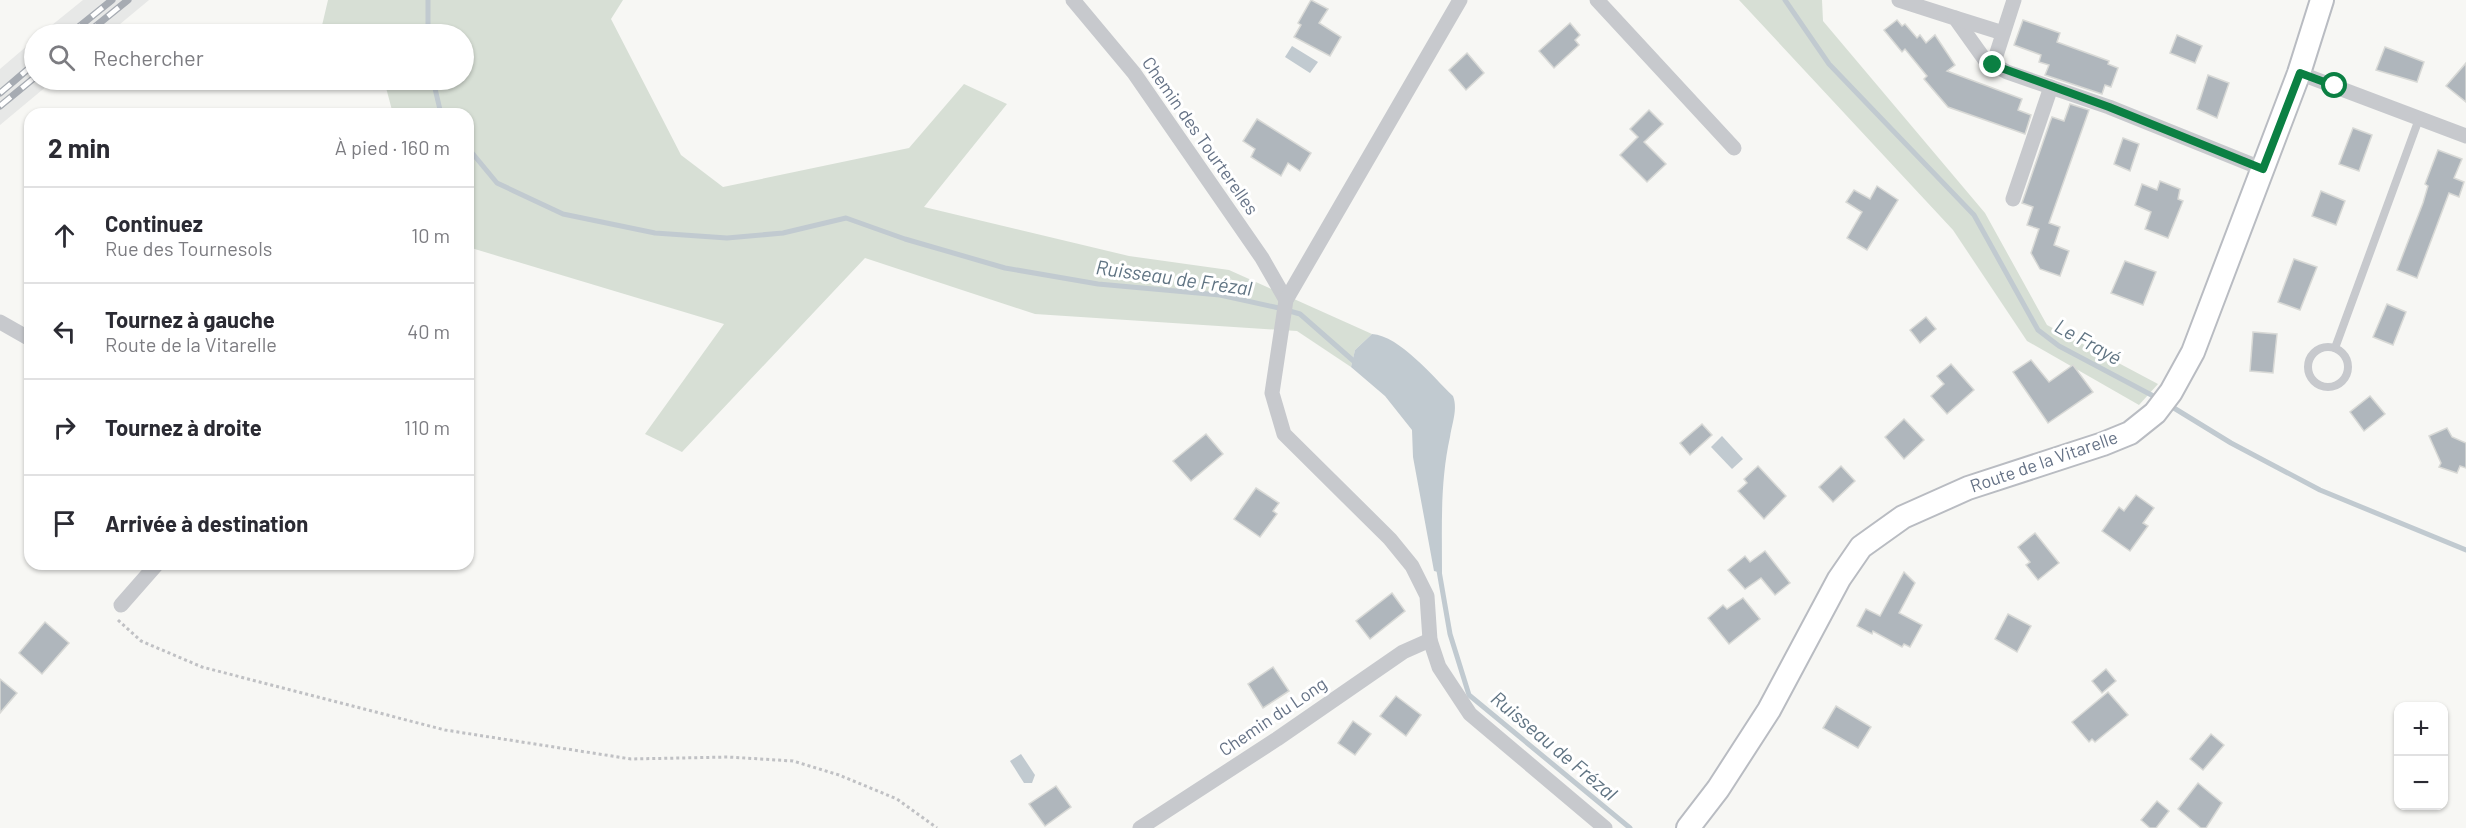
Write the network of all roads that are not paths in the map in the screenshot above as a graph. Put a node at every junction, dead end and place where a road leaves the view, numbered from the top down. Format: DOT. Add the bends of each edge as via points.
graph roads {
  1 [pos="1073,0"];
  2 [pos="1460,0"];
  3 [pos="1597,0"];
  4 [pos="1899,0"];
  5 [pos="2014,0"];
  6 [pos="2322,0"];
  7 [pos="1955,18"];
  8 [pos="2003,33"];
  9 [pos="1993,65"];
  10 [pos="2300,73"];
  11 [pos="2051,87"];
  12 [pos="2419,119"];
  13 [pos="2466,136"];
  14 [pos="1734,147"];
  15 [pos="2263,169"];
  16 [pos="2013,199"];
  17 [pos="1286,300"];
  18 [pos="0,322"];
  19 [pos="24,336"];
  20 [pos="2335,348"];
  21 [pos="152,570"];
  22 [pos="121,605"];
  23 [pos="1430,640"];
  24 [pos="1140,828"];
  25 [pos="1605,828"];
  26 [pos="1688,828"];
  1 -- 17 [label="street, Chemin des Tourterelles" via="1134,73 1262,258"];
  2 -- 17 [label="street"];
  3 -- 14 [label="street"];
  4 -- 7 [label="street"];
  5 -- 8 [label="street"];
  6 -- 10 [label="street, Route de la Vitarelle"];
  7 -- 8 [label="street"];
  7 -- 9 [label="street" via="1978,52"];
  8 -- 9 [label="street"];
  9 -- 11 [label="street"];
  10 -- 12 [label="street"];
  10 -- 15 [label="street, Route de la Vitarelle"];
  11 -- 15 [label="street"];
  11 -- 16 [label="street"];
  12 -- 13 [label="street"];
  12 -- 20 [label="lane"];
  15 -- 26 [label="street, Route de la Vitarelle" via="2193,352 2156,411 2130,433 1968,488 1903,517 1861,547 1839,579 1769,710"];
  17 -- 23 [label="street" via="1272,393 1284,434 1390,539 1412,566 1427,596"];
  18 -- 19 [label="street"];
  20 -- 20 [label="lane" via="2317,349 2307,364 2313,381 2321,386 2338,384 2345,378 2347,360"];
  21 -- 22 [label="street"];
  23 -- 24 [label="street, Chemin du Long" via="1403,652"];
  23 -- 25 [label="street" via="1438,667 1470,714"];
}
